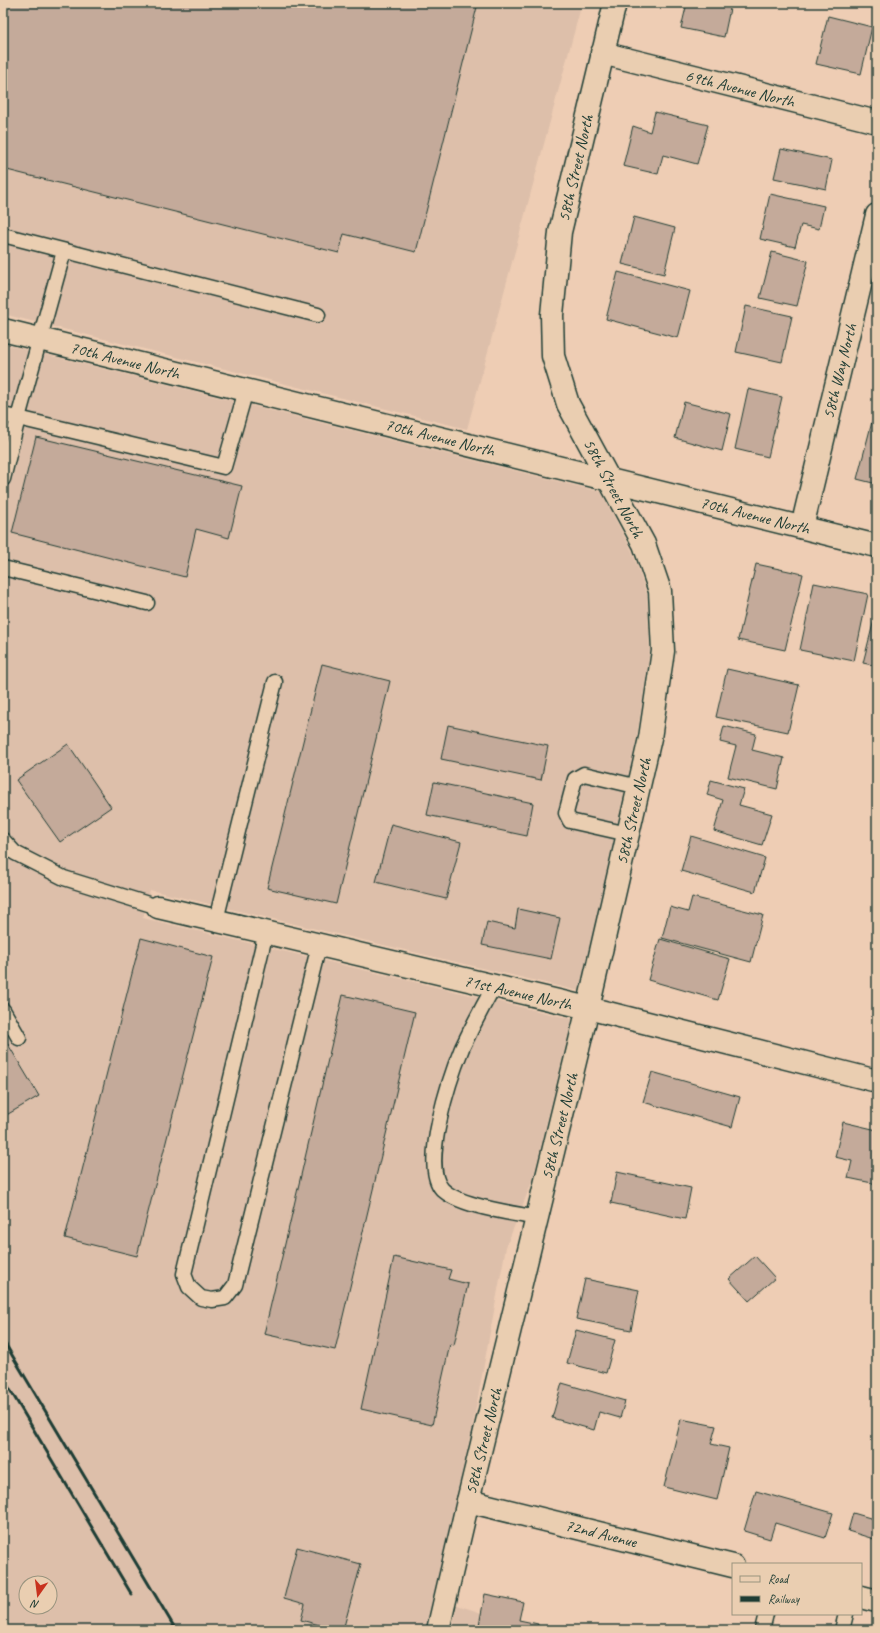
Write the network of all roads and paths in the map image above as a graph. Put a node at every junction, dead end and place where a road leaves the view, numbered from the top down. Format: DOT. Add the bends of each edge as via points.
graph roads {
  1 [pos="615,3"];
  2 [pos="602,53"];
  3 [pos="877,122"];
  4 [pos="877,215"];
  5 [pos="3,235"];
  6 [pos="64,251"];
  7 [pos="318,315"];
  8 [pos="3,330"];
  9 [pos="41,339"];
  10 [pos="246,390"];
  11 [pos="3,415"];
  12 [pos="18,418"];
  13 [pos="3,479"];
  14 [pos="609,479"];
  15 [pos="802,527"];
  16 [pos="877,546"];
  17 [pos="3,568"];
  18 [pos="147,603"];
  19 [pos="275,682"];
  20 [pos="639,787"];
  21 [pos="628,834"];
  22 [pos="3,840"];
  23 [pos="158,907"];
  24 [pos="216,920"];
  25 [pos="266,932"];
  26 [pos="318,945"];
  27 [pos="494,986"];
  28 [pos="588,1008"];
  29 [pos="3,1010"];
  30 [pos="19,1038"];
  31 [pos="877,1081"];
  32 [pos="537,1218"];
  33 [pos="468,1501"];
  34 [pos="732,1566"];
  35 [pos="862,1598"];
  36 [pos="877,1601"];
  37 [pos="766,1615"];
  38 [pos="846,1615"];
  39 [pos="438,1630"];
  40 [pos="762,1630"];
  41 [pos="842,1630"];
  1 -- 2 [label="street, 58th Street North"];
  2 -- 3 [label="street, 69th Avenue North"];
  2 -- 14 [label="street, 58th Street North" via="560,232 552,315 553,356 568,404"];
  4 -- 15 [label="street, 58th Way North"];
  5 -- 6 [label="lane"];
  6 -- 7 [label="lane"];
  6 -- 9 [label="lane"];
  8 -- 9 [label="street, 70th Avenue North"];
  9 -- 10 [label="street, 70th Avenue North"];
  9 -- 12 [label="lane"];
  10 -- 12 [label="lane" via="224,467"];
  10 -- 14 [label="street, 70th Avenue North"];
  11 -- 12 [label="lane"];
  12 -- 13 [label="lane"];
  14 -- 15 [label="street, 70th Avenue North"];
  14 -- 20 [label="street, 58th Street North" via="644,544 660,591 664,651"];
  15 -- 16 [label="street, 70th Avenue North"];
  17 -- 18 [label="lane"];
  19 -- 24 [label="lane"];
  20 -- 21 [label="street, 58th Street North"];
  20 -- 21 [label="lane" via="584,774 575,779 566,814 570,821"];
  21 -- 28 [label="street, 58th Street North"];
  22 -- 23 [label="lane" via="15,853 64,878"];
  23 -- 24 [label="street, 71st Avenue North"];
  24 -- 25 [label="street, 71st Avenue North"];
  25 -- 26 [label="street, 71st Avenue North"];
  25 -- 26 [label="lane" via="184,1274 189,1287 201,1298 225,1298 236,1285"];
  26 -- 27 [label="street, 71st Avenue North"];
  27 -- 28 [label="street, 71st Avenue North"];
  27 -- 32 [label="lane" via="462,1050 448,1087 436,1137 436,1178 441,1188 451,1197"];
  28 -- 31 [label="street, 71st Avenue North"];
  28 -- 32 [label="street, 58th Street North"];
  29 -- 30 [label="lane"];
  32 -- 33 [label="street, 58th Street North"];
  33 -- 34 [label="street, 72nd Avenue"];
  33 -- 39 [label="street, 58th Street North"];
  35 -- 36 [label="street"];
  37 -- 40 [label="lane"];
  38 -- 41 [label="lane"];
}
